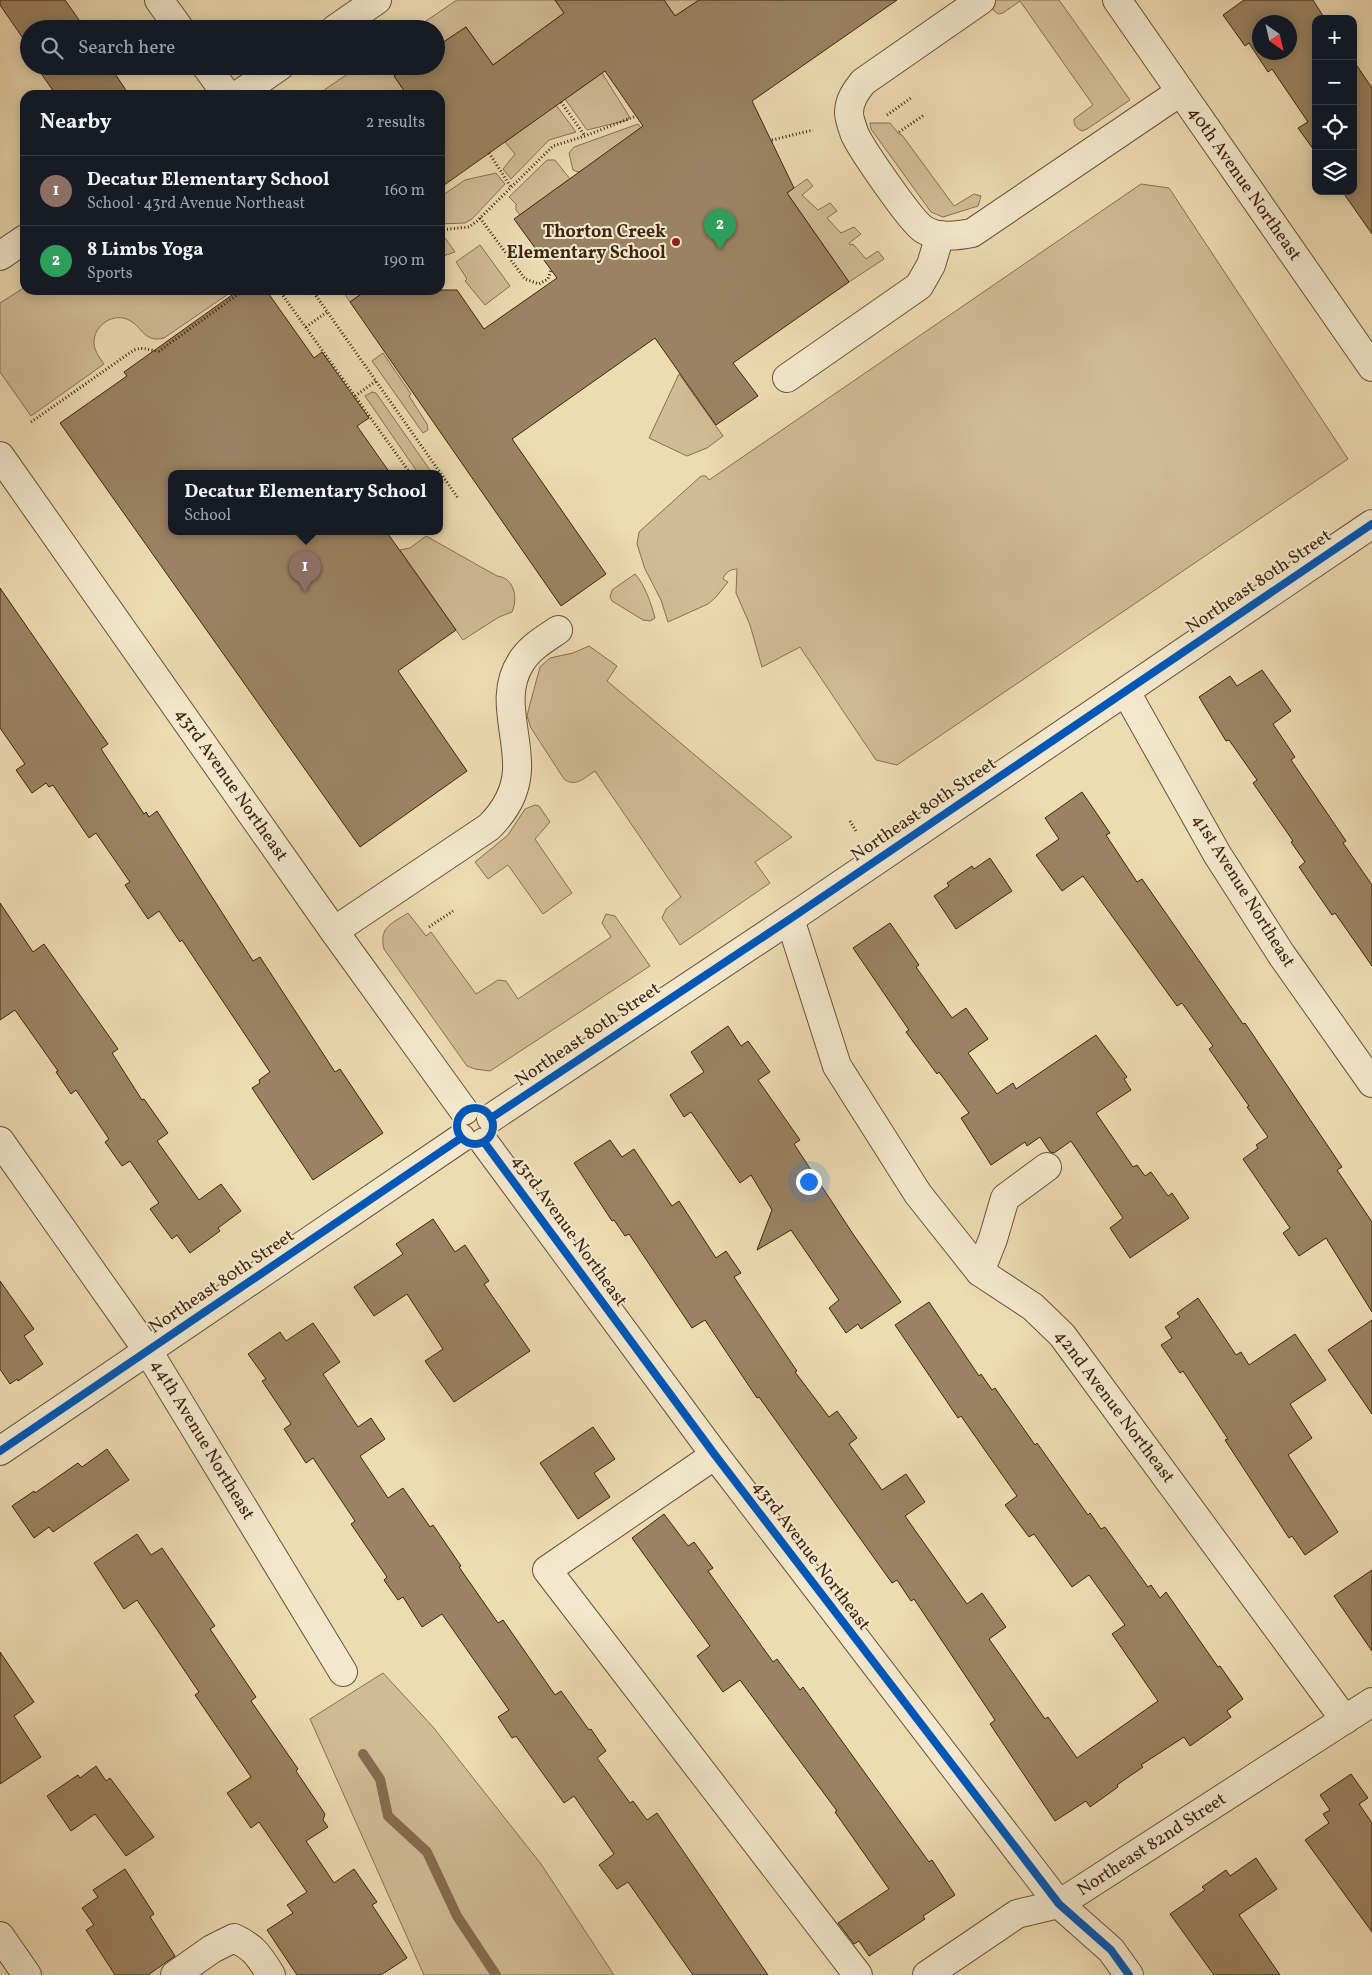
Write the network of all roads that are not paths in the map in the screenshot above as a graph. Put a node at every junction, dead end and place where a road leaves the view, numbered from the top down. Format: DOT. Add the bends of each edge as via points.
graph roads {
  1 [pos="159,0"];
  2 [pos="377,0"];
  3 [pos="981,0"];
  4 [pos="1117,0"];
  5 [pos="173,20"];
  6 [pos="348,20"];
  7 [pos="213,75"];
  8 [pos="267,75"];
  9 [pos="223,90"];
  10 [pos="245,90"];
  11 [pos="1180,92"];
  12 [pos="940,235"];
  13 [pos="20,242"];
  14 [pos="0,256"];
  15 [pos="1372,368"];
  16 [pos="787,378"];
  17 [pos="0,456"];
  18 [pos="1372,524"];
  19 [pos="558,630"];
  20 [pos="1126,692"];
  21 [pos="790,919"];
  22 [pos="334,931"];
  23 [pos="1372,1083"];
  24 [pos="479,1133"];
  25 [pos="0,1141"];
  26 [pos="1047,1167"];
  27 [pos="980,1272"];
  28 [pos="148,1351"];
  29 [pos="0,1451"];
  30 [pos="715,1455"];
  31 [pos="343,1672"];
  32 [pos="1372,1702"];
  33 [pos="1344,1720"];
  34 [pos="1059,1904"];
  35 [pos="0,1936"];
  36 [pos="27,1975"];
  37 [pos="175,1975"];
  38 [pos="271,1975"];
  39 [pos="858,1975"];
  40 [pos="927,1975"];
  41 [pos="1129,1975"];
  1 -- 5 [label="street"];
  2 -- 6 [label="street"];
  3 -- 12 [label="street" via="863,82 852,96 849,113 855,135 910,215 923,230"];
  4 -- 11 [label="street, 40th Avenue Northeast"];
  7 -- 9 [label="street"];
  8 -- 10 [label="street"];
  11 -- 12 [label="street" via="984,227 961,236"];
  11 -- 15 [label="street, 40th Avenue Northeast"];
  12 -- 16 [label="street" via="931,266 919,286"];
  13 -- 14 [label="street"];
  17 -- 22 [label="street, 43rd Avenue Northeast"];
  18 -- 20 [label="street, Northeast 80th Street"];
  19 -- 22 [label="street" via="529,652 516,671 510,714 517,771 509,800 501,814 489,827"];
  20 -- 21 [label="street, Northeast 80th Street"];
  20 -- 23 [label="street, 41st Avenue Northeast" via="1217,854 1281,954"];
  21 -- 24 [label="street, Northeast 80th Street"];
  21 -- 27 [label="street, 42nd Avenue Northeast" via="837,1066 918,1194"];
  22 -- 24 [label="street, 43rd Avenue Northeast" via="464,1111 477,1108 487,1113"];
  24 -- 28 [label="street, Northeast 80th Street"];
  24 -- 30 [label="street, 43rd Avenue Northeast"];
  25 -- 28 [label="street, 44th Avenue Northeast"];
  26 -- 27 [label="street" via="1005,1198 994,1239"];
  27 -- 33 [label="street, 42nd Avenue Northeast" via="1033,1307 1062,1334"];
  28 -- 29 [label="street, Northeast 80th Street"];
  28 -- 31 [label="street, 44th Avenue Northeast"];
  30 -- 34 [label="street, 43rd Avenue Northeast"];
  30 -- 39 [label="street" via="547,1570"];
  32 -- 33 [label="street, Northeast 82nd Street"];
  33 -- 34 [label="street, Northeast 82nd Street"];
  34 -- 40 [label="street, Northeast 82nd Street" via="1018,1914"];
  34 -- 41 [label="street, 43rd Avenue Northeast" via="1111,1950"];
  35 -- 36 [label="street"];
  37 -- 38 [label="street" via="234,1938 248,1945 260,1957"];
}
